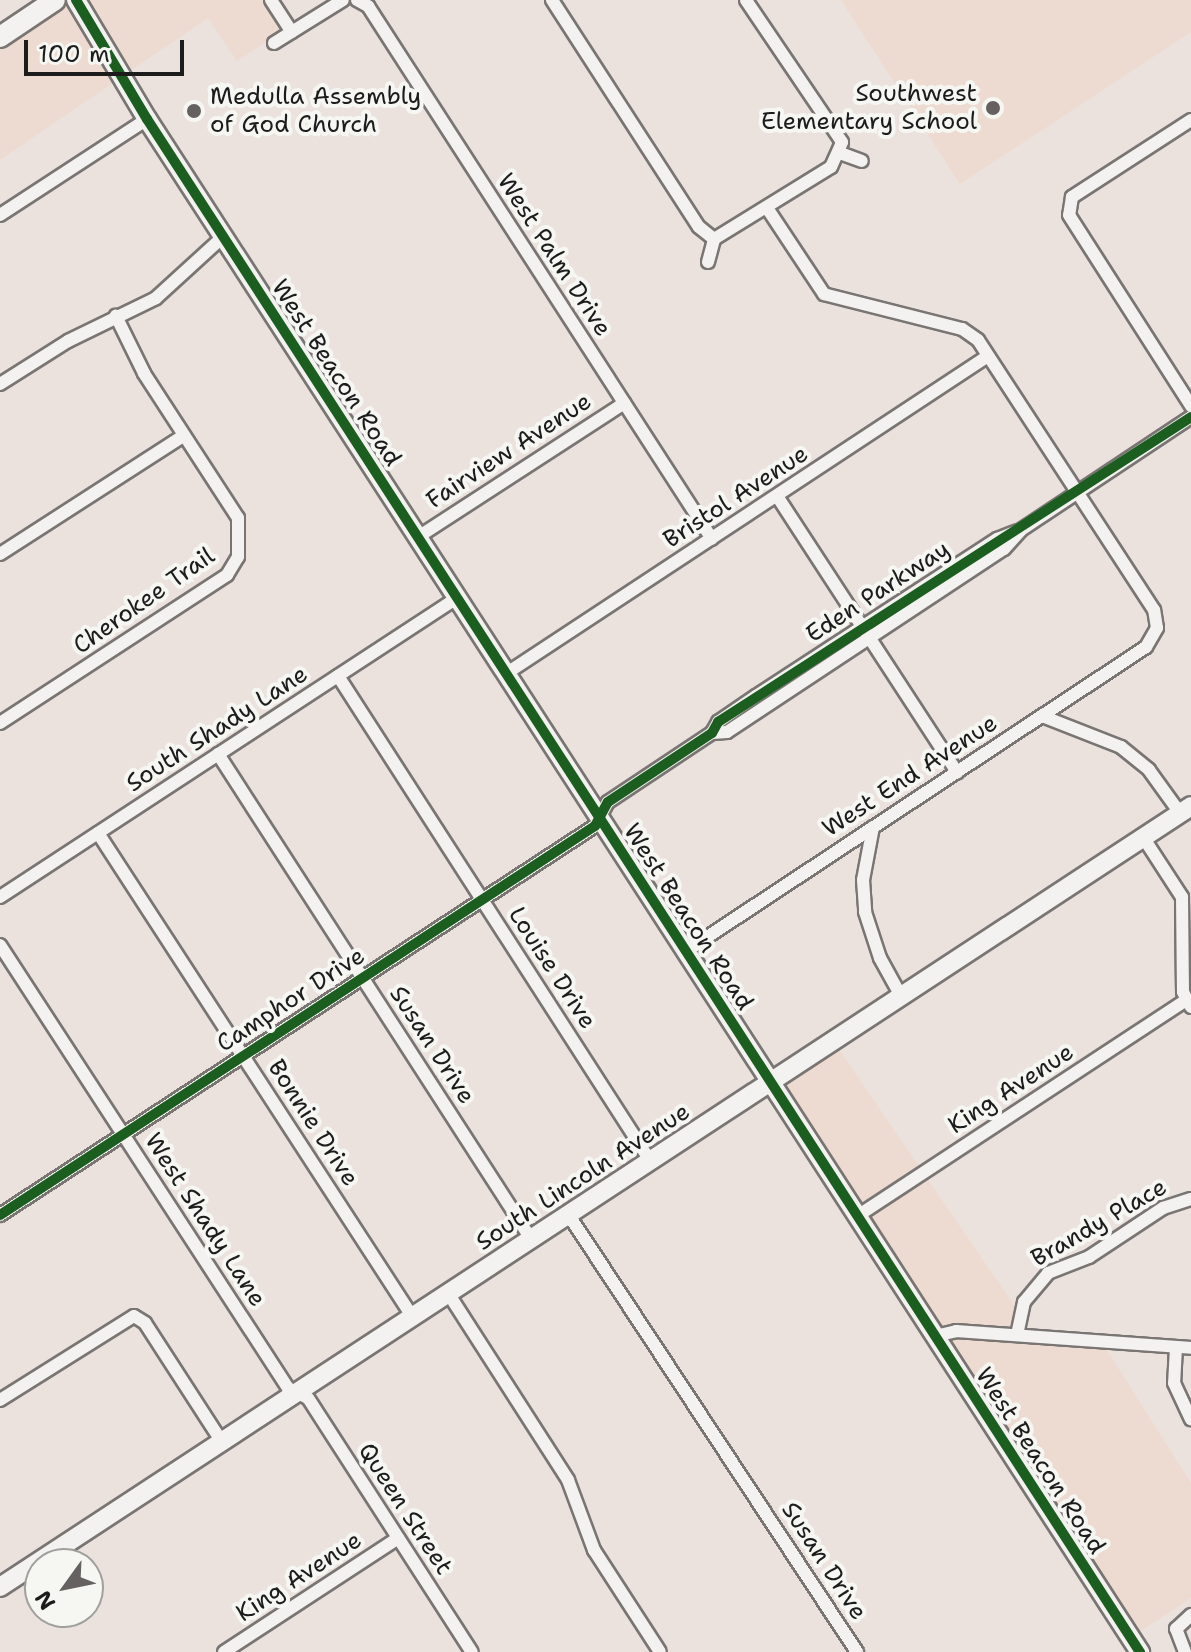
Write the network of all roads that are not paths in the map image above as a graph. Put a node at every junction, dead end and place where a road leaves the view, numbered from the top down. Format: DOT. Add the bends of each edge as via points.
graph roads {
  1 [pos="55,0"];
  2 [pos="76,0"];
  3 [pos="271,0"];
  4 [pos="343,0"];
  5 [pos="357,0"];
  6 [pos="552,0"];
  7 [pos="746,0"];
  8 [pos="292,32"];
  9 [pos="0,37"];
  10 [pos="274,43"];
  11 [pos="147,119"];
  12 [pos="1191,120"];
  13 [pos="840,153"];
  14 [pos="862,161"];
  15 [pos="767,208"];
  16 [pos="0,215"];
  17 [pos="224,236"];
  18 [pos="714,239"];
  19 [pos="708,262"];
  20 [pos="116,316"];
  21 [pos="988,356"];
  22 [pos="0,384"];
  23 [pos="624,403"];
  24 [pos="1191,406"];
  25 [pos="1191,417"];
  26 [pos="183,436"];
  27 [pos="1077,491"];
  28 [pos="777,496"];
  29 [pos="418,537"];
  30 [pos="712,539"];
  31 [pos="0,554"];
  32 [pos="457,598"];
  33 [pos="866,632"];
  34 [pos="507,673"];
  35 [pos="338,676"];
  36 [pos="1042,716"];
  37 [pos="0,723"];
  38 [pos="218,754"];
  39 [pos="957,772"];
  40 [pos="1186,810"];
  41 [pos="600,816"];
  42 [pos="873,827"];
  43 [pos="98,833"];
  44 [pos="1143,837"];
  45 [pos="0,897"];
  46 [pos="1186,899"];
  47 [pos="483,900"];
  48 [pos="0,945"];
  49 [pos="686,951"];
  50 [pos="363,978"];
  51 [pos="901,996"];
  52 [pos="1189,1004"];
  53 [pos="243,1055"];
  54 [pos="771,1081"];
  55 [pos="124,1135"];
  56 [pos="651,1162"];
  57 [pos="1191,1199"];
  58 [pos="568,1214"];
  59 [pos="0,1215"];
  60 [pos="859,1215"];
  61 [pos="531,1239"];
  62 [pos="448,1293"];
  63 [pos="412,1316"];
  64 [pos="1017,1335"];
  65 [pos="935,1336"];
  66 [pos="1176,1347"];
  67 [pos="1191,1348"];
  68 [pos="299,1392"];
  69 [pos="0,1400"];
  70 [pos="1190,1420"];
  71 [pos="222,1442"];
  72 [pos="398,1538"];
  73 [pos="0,1587"];
  74 [pos="1191,1615"];
  75 [pos="224,1652"];
  76 [pos="472,1652"];
  77 [pos="660,1652"];
  78 [pos="857,1652"];
  79 [pos="1140,1652"];
  80 [pos="1185,1652"];
  1 -- 9 [label="main road"];
  2 -- 11 [label="street, West Beacon Road"];
  3 -- 8 [label="street"];
  4 -- 8 [label="street"];
  5 -- 23 [label="street, West Palm Drive" via="368,6"];
  6 -- 18 [label="street" via="699,227"];
  7 -- 13 [label="street" via="842,142"];
  8 -- 10 [label="street"];
  11 -- 16 [label="street"];
  11 -- 17 [label="street, West Beacon Road"];
  12 -- 24 [label="street" via="1072,197 1070,205 1072,223"];
  13 -- 14 [label="street"];
  13 -- 15 [label="street" via="831,167"];
  15 -- 18 [label="street"];
  15 -- 21 [label="street" via="824,294 962,329"];
  17 -- 20 [label="street" via="170,287"];
  17 -- 29 [label="street, West Beacon Road"];
  18 -- 19 [label="street"];
  20 -- 22 [label="street"];
  20 -- 26 [label="street, Cherokee Trail" via="126,343"];
  21 -- 27 [label="street"];
  21 -- 28 [label="street, Bristol Avenue"];
  23 -- 29 [label="street, Fairview Avenue"];
  23 -- 30 [label="street, West Palm Drive"];
  25 -- 27 [label="street, Eden Parkway"];
  26 -- 31 [label="street"];
  26 -- 37 [label="street, Cherokee Trail" via="238,518 242,543 235,564 227,575"];
  27 -- 33 [label="street, Eden Parkway" via="1021,530 997,539"];
  27 -- 36 [label="street, West End Avenue" via="1154,610 1155,635 1146,647"];
  28 -- 30 [label="street, Bristol Avenue"];
  28 -- 33 [label="street"];
  29 -- 32 [label="street, West Beacon Road"];
  30 -- 34 [label="street, Bristol Avenue"];
  32 -- 34 [label="street, West Beacon Road"];
  32 -- 35 [label="street, South Shady Lane"];
  33 -- 39 [label="street"];
  33 -- 41 [label="street, Eden Parkway" via="718,722 712,733 608,802"];
  34 -- 41 [label="street, West Beacon Road"];
  35 -- 38 [label="street, South Shady Lane"];
  35 -- 47 [label="street, Louise Drive"];
  36 -- 39 [label="street, West End Avenue"];
  36 -- 40 [label="street" via="1121,747"];
  38 -- 43 [label="street, South Shady Lane"];
  38 -- 50 [label="street, Susan Drive"];
  39 -- 42 [label="street, West End Avenue"];
  40 -- 44 [label="street, South Lincoln Avenue"];
  41 -- 47 [label="street, Camphor Drive" via="595,826"];
  41 -- 49 [label="street, West Beacon Road"];
  42 -- 49 [label="street, West End Avenue"];
  42 -- 51 [label="street" via="863,880 865,912 873,944"];
  43 -- 45 [label="street, South Shady Lane"];
  43 -- 53 [label="street, Bonnie Drive"];
  44 -- 46 [label="street"];
  44 -- 51 [label="street, South Lincoln Avenue"];
  46 -- 52 [label="street"];
  47 -- 50 [label="street, Camphor Drive"];
  47 -- 56 [label="street, Louise Drive"];
  48 -- 55 [label="street, West Shady Lane"];
  49 -- 54 [label="street, West Beacon Road"];
  50 -- 53 [label="street, Camphor Drive"];
  50 -- 61 [label="street, Susan Drive"];
  51 -- 54 [label="street, South Lincoln Avenue"];
  52 -- 60 [label="street, King Avenue"];
  53 -- 55 [label="street, Camphor Drive"];
  53 -- 63 [label="street, Bonnie Drive"];
  54 -- 56 [label="street, South Lincoln Avenue"];
  54 -- 60 [label="street, West Beacon Road"];
  55 -- 59 [label="street, Camphor Drive"];
  55 -- 68 [label="street, West Shady Lane" via="288,1388"];
  56 -- 58 [label="street, South Lincoln Avenue"];
  57 -- 64 [label="street, Brandy Place" via="1163,1208 1089,1257 1048,1273 1024,1302"];
  58 -- 61 [label="street, South Lincoln Avenue"];
  58 -- 78 [label="street, Susan Drive"];
  60 -- 65 [label="street, West Beacon Road"];
  61 -- 62 [label="street, South Lincoln Avenue"];
  62 -- 63 [label="street, South Lincoln Avenue"];
  62 -- 77 [label="street" via="568,1480 594,1550"];
  63 -- 68 [label="street, South Lincoln Avenue"];
  64 -- 65 [label="street" via="956,1331"];
  64 -- 66 [label="street"];
  65 -- 79 [label="street, West Beacon Road"];
  66 -- 67 [label="street"];
  66 -- 70 [label="street" via="1174,1383"];
  68 -- 71 [label="street, South Lincoln Avenue"];
  68 -- 72 [label="street, Queen Street"];
  69 -- 71 [label="street" via="134,1316 145,1323"];
  71 -- 73 [label="street, South Lincoln Avenue"];
  72 -- 75 [label="street, King Avenue"];
  72 -- 76 [label="street, Queen Street"];
  74 -- 80 [label="street" via="1176,1629"];
}
